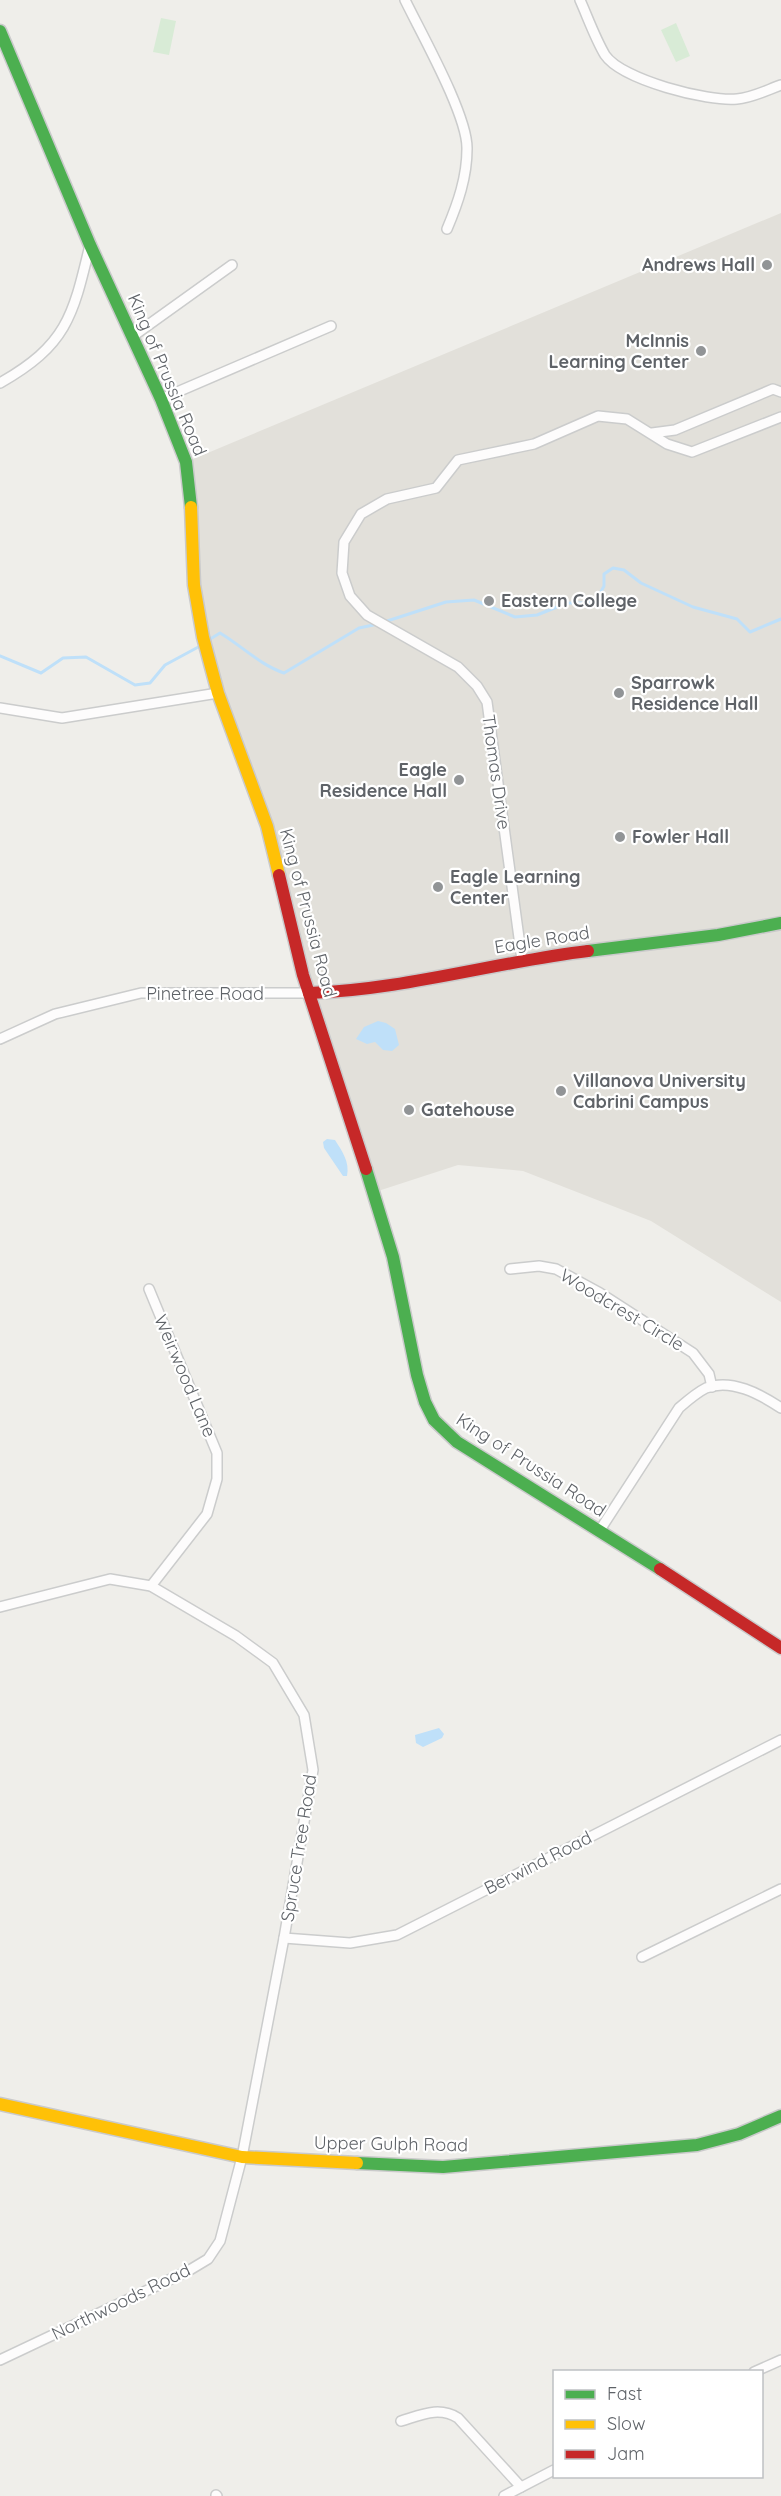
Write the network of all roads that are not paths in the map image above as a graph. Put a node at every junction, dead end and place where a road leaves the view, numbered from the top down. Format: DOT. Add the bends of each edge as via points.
graph roads {
  1 [pos="405,0"];
  2 [pos="580,0"];
  3 [pos="0,31"];
  4 [pos="781,85"];
  5 [pos="447,228"];
  6 [pos="90,245"];
  7 [pos="232,265"];
  8 [pos="331,326"];
  9 [pos="133,336"];
  10 [pos="0,383"];
  11 [pos="781,392"];
  12 [pos="161,399"];
  13 [pos="781,417"];
  14 [pos="652,433"];
  15 [pos="218,693"];
  16 [pos="0,708"];
  17 [pos="781,923"];
  18 [pos="522,960"];
  19 [pos="309,993"];
  20 [pos="0,1039"];
  21 [pos="510,1269"];
  22 [pos="149,1289"];
  23 [pos="712,1387"];
  24 [pos="781,1408"];
  25 [pos="600,1530"];
  26 [pos="151,1586"];
  27 [pos="0,1607"];
  28 [pos="781,1648"];
  29 [pos="781,1740"];
  30 [pos="781,1889"];
  31 [pos="284,1938"];
  32 [pos="642,1958"];
  33 [pos="0,2104"];
  34 [pos="781,2116"];
  35 [pos="242,2157"];
  36 [pos="0,2360"];
  37 [pos="781,2360"];
  38 [pos="758,2370"];
  39 [pos="401,2421"];
  40 [pos="553,2471"];
  41 [pos="521,2487"];
  42 [pos="504,2496"];
  1 -- 5 [label="street" via="459,113 467,146 463,183"];
  2 -- 4 [label="street" via="606,56 629,75 720,100 740,99"];
  3 -- 6 [label="street, King of Prussia Road"];
  6 -- 9 [label="street, King of Prussia Road"];
  6 -- 10 [label="street" via="77,302 64,328 47,350"];
  7 -- 9 [label="street"];
  8 -- 12 [label="street"];
  9 -- 12 [label="street, King of Prussia Road"];
  11 -- 14 [label="street" via="773,390 675,430"];
  12 -- 15 [label="street, King of Prussia Road" via="186,462 194,585"];
  13 -- 14 [label="street, Thomas Drive" via="692,452 666,444"];
  14 -- 18 [label="street, Thomas Drive" via="627,419 598,416 534,444 458,460 436,488 387,499 361,514 344,542 342,573 350,596 367,615 458,667 487,702"];
  15 -- 16 [label="street" via="62,718"];
  15 -- 19 [label="street, King of Prussia Road" via="267,826"];
  17 -- 18 [label="street, Eagle Road"];
  18 -- 19 [label="street, Eagle Road" via="338,993"];
  19 -- 20 [label="street, Pinetree Road" via="141,993 56,1014"];
  19 -- 25 [label="street, King of Prussia Road" via="380,1211 417,1375 434,1420 457,1442"];
  21 -- 23 [label="street, Woodcrest Circle" via="556,1269 600,1293 693,1353"];
  22 -- 26 [label="street, Weirwood Lane" via="217,1453 217,1479 207,1514"];
  23 -- 24 [label="street" via="746,1389"];
  23 -- 25 [label="street" via="680,1408"];
  25 -- 28 [label="street, King of Prussia Road"];
  26 -- 27 [label="street, Spruce Tree Road" via="110,1579"];
  26 -- 31 [label="street, Spruce Tree Road" via="236,1636 273,1663 304,1715 313,1770"];
  29 -- 31 [label="street, Berwind Road" via="397,1935 350,1942"];
  30 -- 32 [label="street"];
  31 -- 35 [label="street, Spruce Tree Road"];
  33 -- 35 [label="street, Upper Gulph Road"];
  34 -- 35 [label="street, Upper Gulph Road" via="739,2134 697,2145 443,2167"];
  35 -- 36 [label="street, Northwoods Road" via="220,2241 208,2259"];
  37 -- 38 [label="street"];
  39 -- 41 [label="street" via="434,2411 451,2414"];
  40 -- 41 [label="street"];
  41 -- 42 [label="street"];
}
